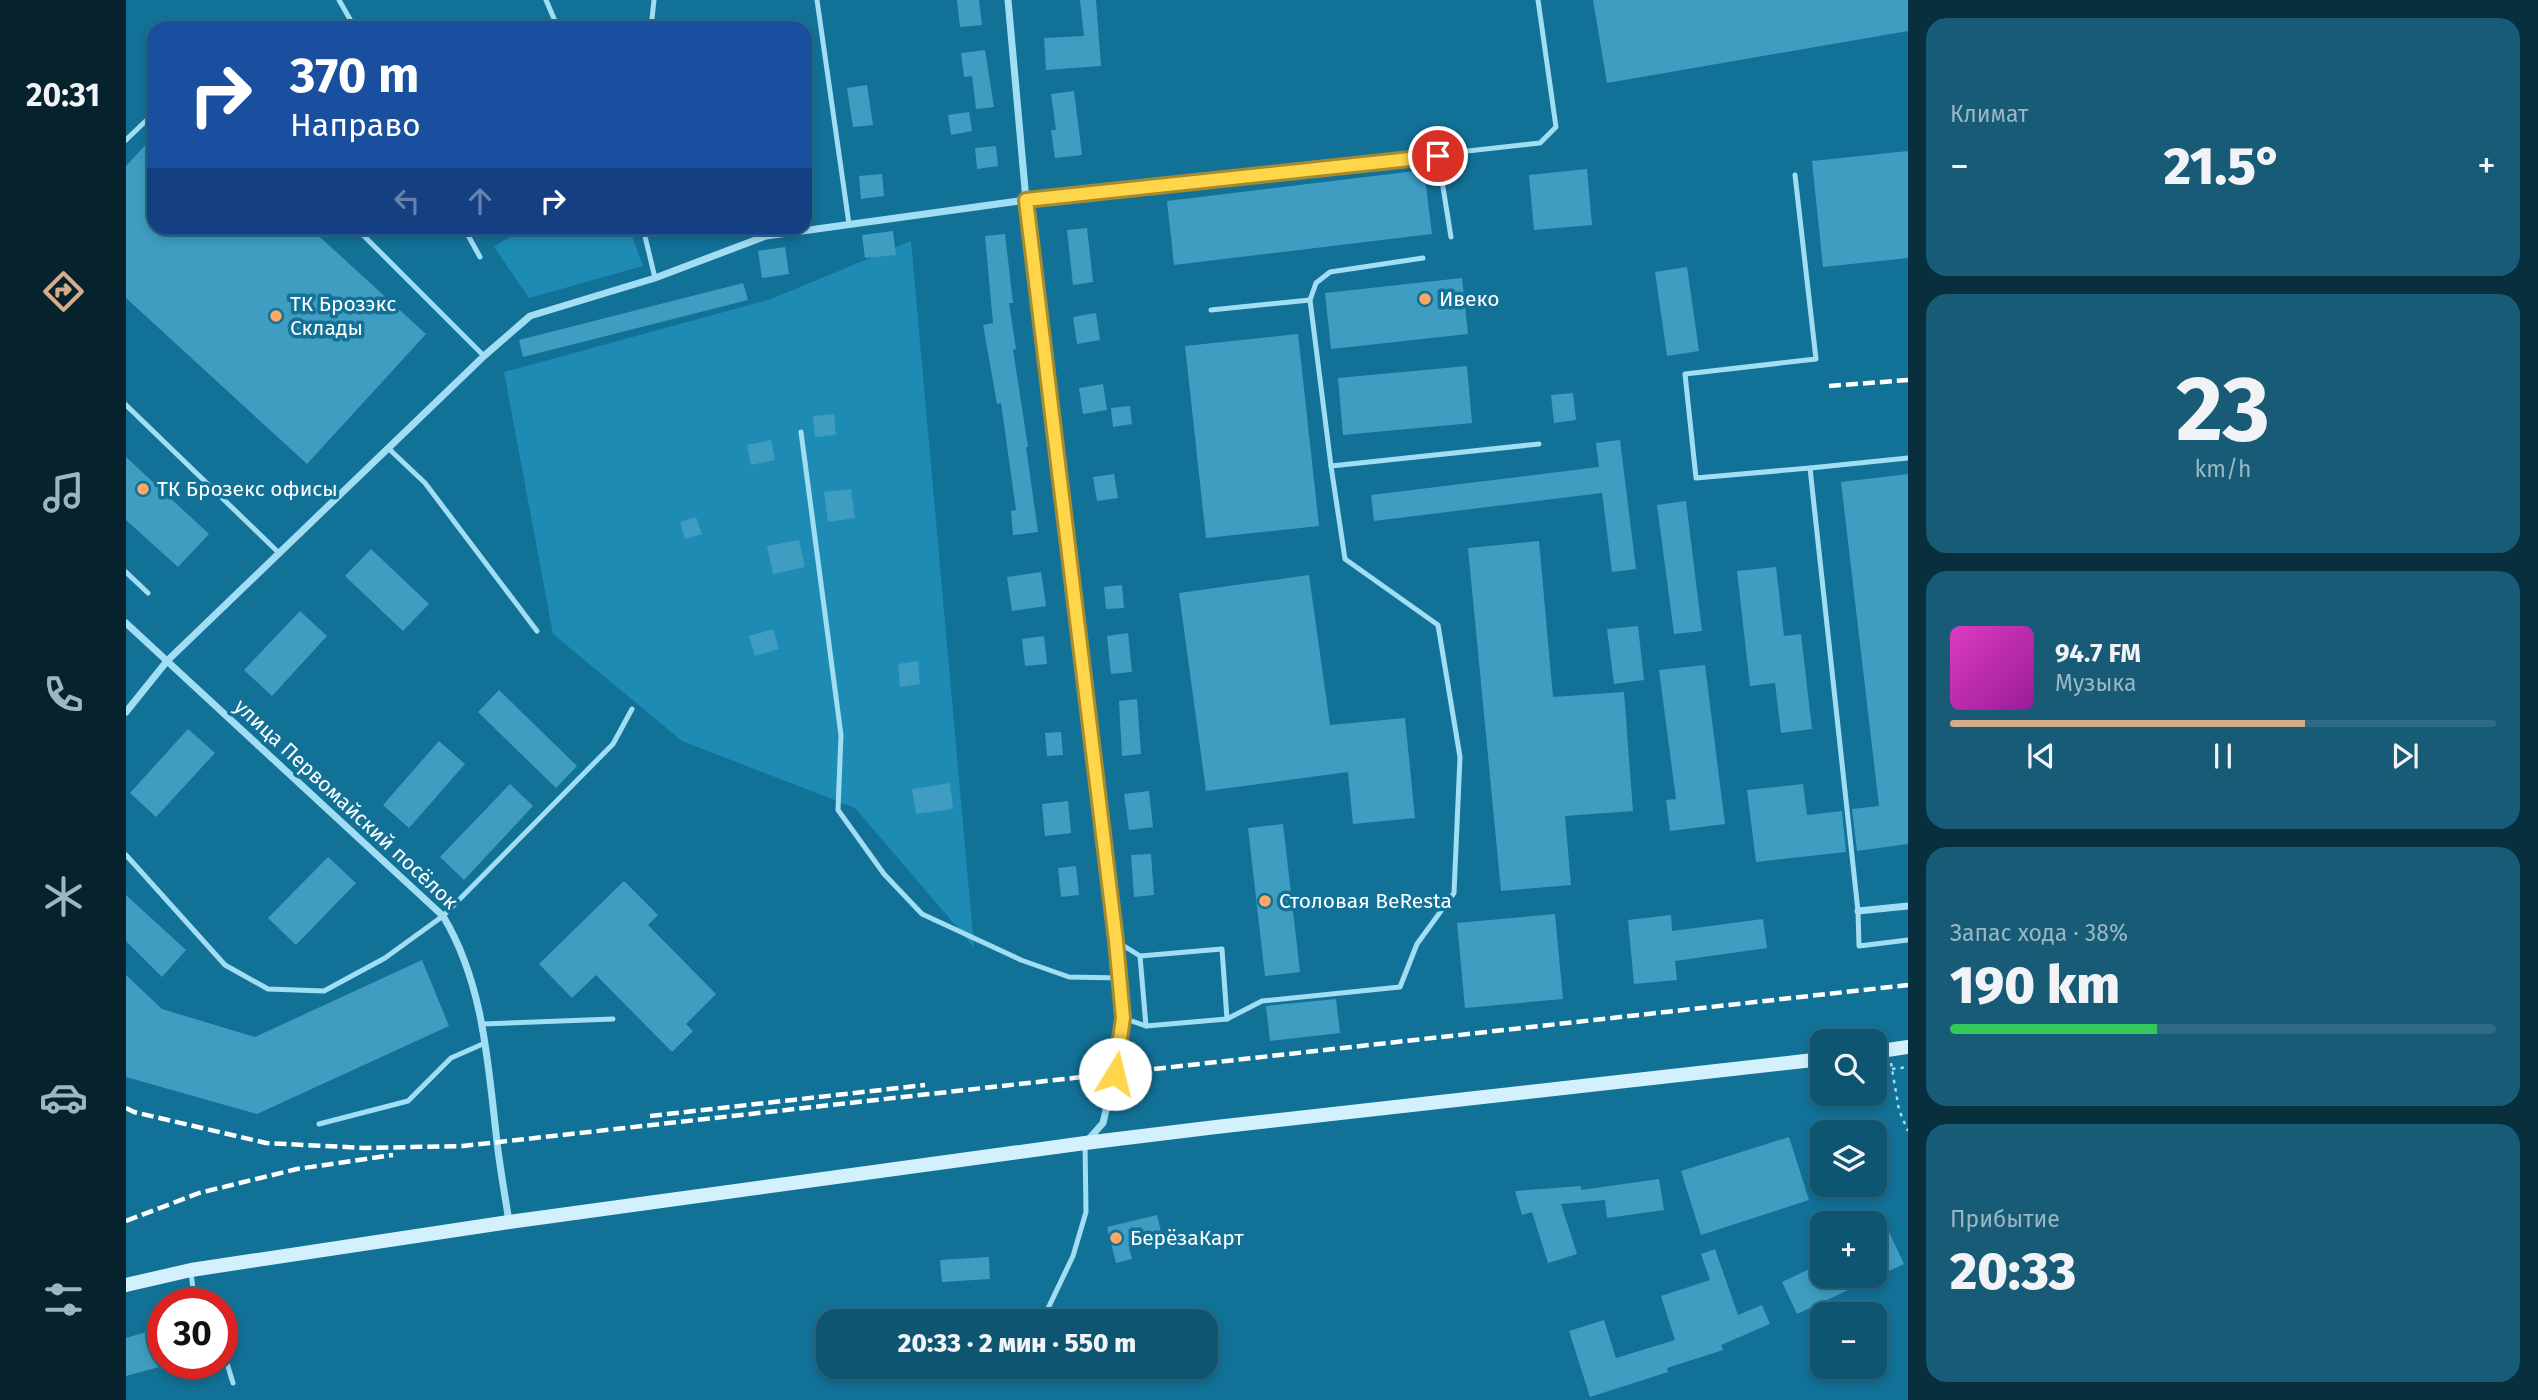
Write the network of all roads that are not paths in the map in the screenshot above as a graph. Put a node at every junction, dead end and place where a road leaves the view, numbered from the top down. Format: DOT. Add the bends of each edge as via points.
graph roads {
  1 [pos="339,0"];
  2 [pos="546,0"];
  3 [pos="654,0"];
  4 [pos="817,0"];
  5 [pos="1008,0"];
  6 [pos="1538,0"];
  7 [pos="351,21"];
  8 [pos="555,21"];
  9 [pos="652,21"];
  10 [pos="147,120"];
  11 [pos="126,139"];
  12 [pos="1438,156"];
  13 [pos="1795,175"];
  14 [pos="1026,200"];
  15 [pos="849,224"];
  16 [pos="812,229"];
  17 [pos="363,235"];
  18 [pos="468,235"];
  19 [pos="645,235"];
  20 [pos="773,235"];
  21 [pos="1451,237"];
  22 [pos="480,257"];
  23 [pos="1423,258"];
  24 [pos="655,278"];
  25 [pos="1310,300"];
  26 [pos="1211,310"];
  27 [pos="484,356"];
  28 [pos="126,405"];
  29 [pos="801,432"];
  30 [pos="1539,444"];
  31 [pos="388,448"];
  32 [pos="1908,458"];
  33 [pos="1331,467"];
  34 [pos="1810,468"];
  35 [pos="279,553"];
  36 [pos="126,572"];
  37 [pos="148,593"];
  38 [pos="126,623"];
  39 [pos="537,631"];
  40 [pos="167,661"];
  41 [pos="632,709"];
  42 [pos="126,712"];
  43 [pos="126,855"];
  44 [pos="1908,906"];
  45 [pos="1858,911"];
  46 [pos="443,916"];
  47 [pos="1908,940"];
  48 [pos="1116,941"];
  49 [pos="1140,956"];
  50 [pos="1120,978"];
  51 [pos="1123,1018"];
  52 [pos="613,1019"];
  53 [pos="1227,1019"];
  54 [pos="482,1024"];
  55 [pos="1146,1026"];
  56 [pos="485,1044"];
  57 [pos="1908,1047"];
  58 [pos="1887,1050"];
  59 [pos="1810,1060"];
  60 [pos="319,1124"];
  61 [pos="1085,1143"];
  62 [pos="509,1222"];
  63 [pos="191,1270"];
  64 [pos="126,1285"];
  65 [pos="193,1288"];
  66 [pos="1048,1309"];
  67 [pos="232,1379"];
  68 [pos="233,1383"];
  1 -- 7 [label="lane"];
  2 -- 8 [label="lane"];
  3 -- 9 [label="lane"];
  4 -- 15 [label="lane"];
  5 -- 14 [label="street"];
  6 -- 12 [label="lane" via="1556,127 1540,143"];
  10 -- 11 [label="lane"];
  12 -- 14 [label="lane"];
  12 -- 21 [label="lane"];
  13 -- 34 [label="lane" via="1816,359 1685,374 1696,478"];
  14 -- 15 [label="street"];
  14 -- 48 [label="street"];
  15 -- 16 [label="street"];
  17 -- 27 [label="lane"];
  18 -- 22 [label="lane"];
  19 -- 24 [label="lane"];
  20 -- 24 [label="street"];
  23 -- 25 [label="lane" via="1330,272 1316,283"];
  24 -- 27 [label="street" via="530,317"];
  25 -- 26 [label="lane"];
  25 -- 33 [label="lane"];
  27 -- 31 [label="street"];
  28 -- 35 [label="lane"];
  29 -- 50 [label="lane" via="841,735 838,810 884,874 922,914 1069,977"];
  30 -- 33 [label="lane"];
  31 -- 35 [label="street"];
  31 -- 39 [label="lane" via="425,483"];
  32 -- 34 [label="lane"];
  33 -- 53 [label="lane" via="1345,559 1438,625 1460,757 1454,893 1417,944 1400,987 1262,1001"];
  34 -- 45 [label="lane"];
  35 -- 40 [label="street"];
  36 -- 37 [label="lane"];
  38 -- 40 [label="street, улица Первомайский посёлок"];
  40 -- 42 [label="street"];
  40 -- 46 [label="street, улица Первомайский посёлок"];
  41 -- 46 [label="lane" via="613,744"];
  43 -- 46 [label="lane" via="226,965 268,989 324,991 385,958"];
  44 -- 45 [label="street"];
  45 -- 47 [label="lane" via="1859,946"];
  46 -- 54 [label="street, улица Первомайский посёлок" via="467,968"];
  48 -- 49 [label="lane"];
  48 -- 50 [label="street"];
  49 -- 53 [label="lane" via="1223,949"];
  49 -- 55 [label="lane"];
  50 -- 51 [label="street"];
  51 -- 55 [label="lane"];
  51 -- 61 [label="street" via="1103,1124"];
  52 -- 54 [label="lane"];
  53 -- 55 [label="lane"];
  54 -- 56 [label="street, улица Первомайский посёлок"];
  56 -- 60 [label="lane" via="451,1058 408,1101"];
  56 -- 62 [label="street, улица Первомайский посёлок"];
  57 -- 58 [label="street"];
  59 -- 61 [label="street"];
  61 -- 62 [label="street"];
  61 -- 66 [label="lane" via="1086,1212 1073,1256"];
  62 -- 63 [label="street"];
  63 -- 64 [label="street"];
  63 -- 65 [label="lane"];
  67 -- 68 [label="lane"];
}
